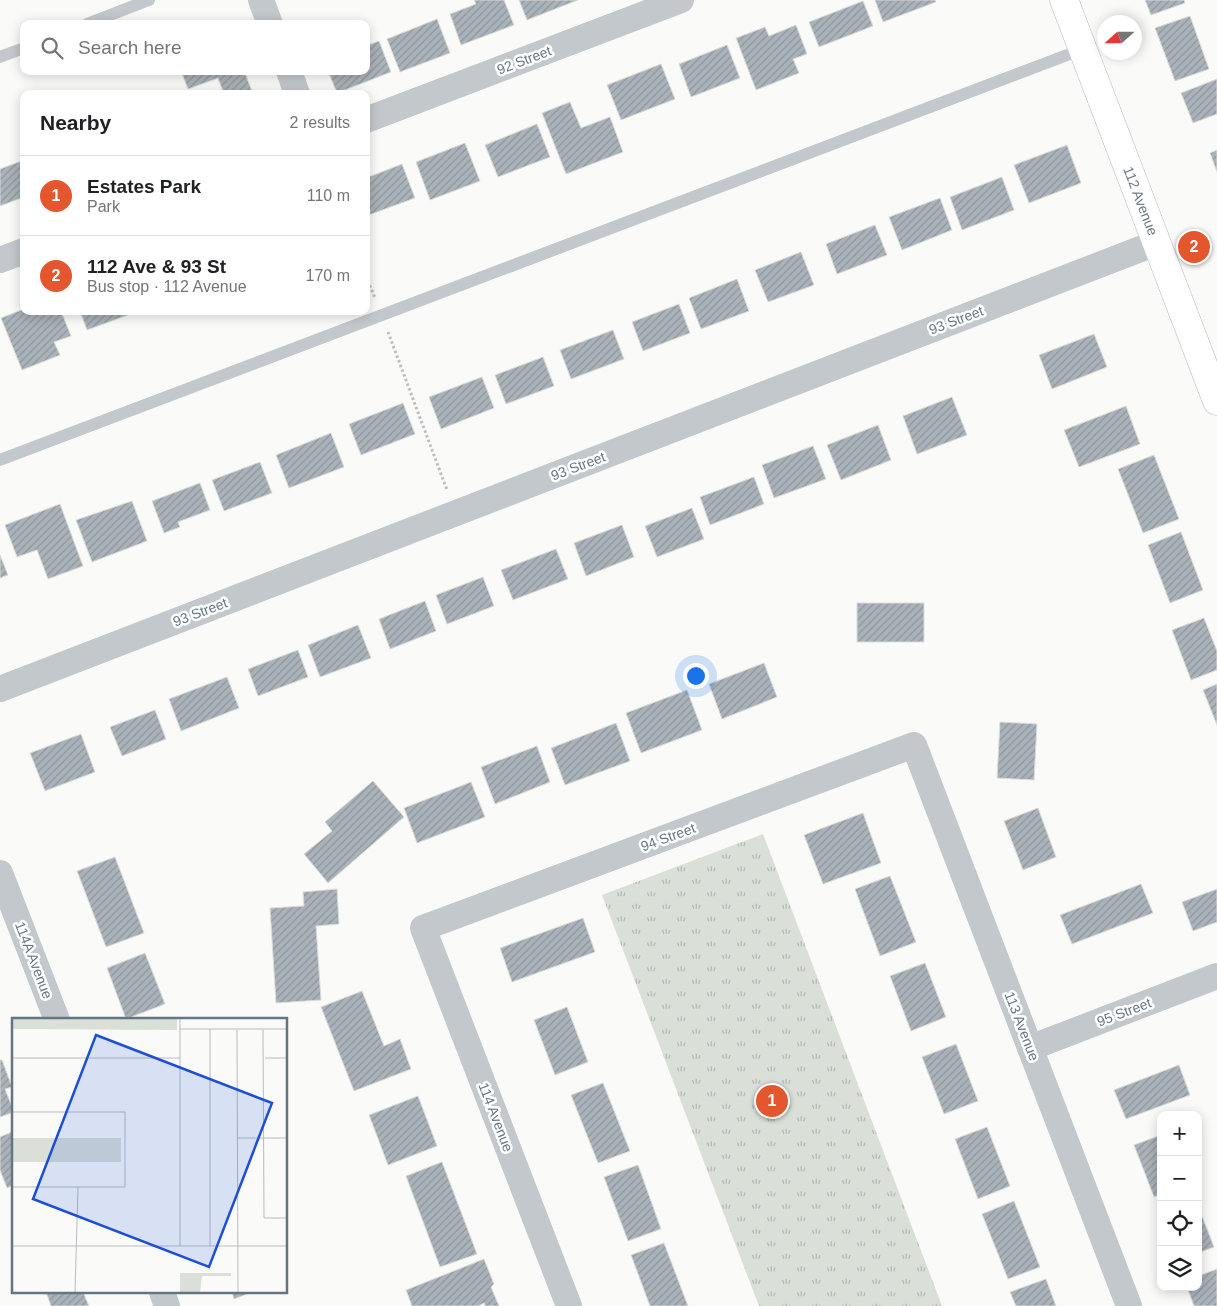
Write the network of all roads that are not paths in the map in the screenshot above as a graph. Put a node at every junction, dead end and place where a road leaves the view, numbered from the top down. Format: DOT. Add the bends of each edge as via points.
graph roads {
  1 [pos="149,0"];
  2 [pos="261,0"];
  3 [pos="682,0"];
  4 [pos="1064,0"];
  5 [pos="97,20"];
  6 [pos="268,20"];
  7 [pos="1083,49"];
  8 [pos="20,50"];
  9 [pos="0,57"];
  10 [pos="290,75"];
  11 [pos="295,90"];
  12 [pos="370,118"];
  13 [pos="1156,243"];
  14 [pos="20,252"];
  15 [pos="0,260"];
  16 [pos="1217,402"];
  17 [pos="0,460"];
  18 [pos="0,689"];
  19 [pos="914,745"];
  20 [pos="0,873"];
  21 [pos="423,928"];
  22 [pos="1217,976"];
  23 [pos="56,1018"];
  24 [pos="1030,1048"];
  25 [pos="163,1294"];
  26 [pos="167,1306"];
  27 [pos="569,1306"];
  28 [pos="1129,1306"];
  1 -- 5 [label="lane"];
  2 -- 6 [label="street"];
  3 -- 12 [label="street, 92 Street"];
  4 -- 7 [label="street, 112 Avenue"];
  7 -- 13 [label="street, 112 Avenue"];
  7 -- 17 [label="lane"];
  8 -- 9 [label="lane"];
  10 -- 11 [label="street"];
  13 -- 16 [label="street, 112 Avenue"];
  13 -- 18 [label="street, 93 Street"];
  14 -- 15 [label="street"];
  19 -- 21 [label="street, 94 Street"];
  19 -- 24 [label="street, 113 Avenue"];
  20 -- 23 [label="street, 114A Avenue"];
  21 -- 27 [label="street, 114 Avenue"];
  22 -- 24 [label="street, 95 Street"];
  24 -- 28 [label="street, 113 Avenue"];
  25 -- 26 [label="street"];
}
